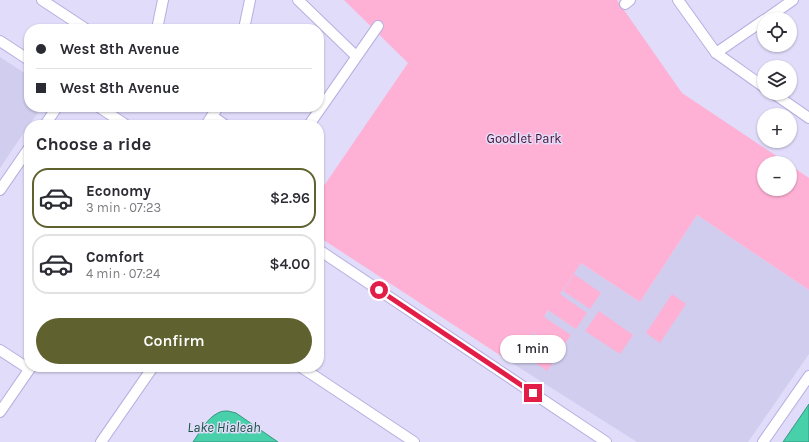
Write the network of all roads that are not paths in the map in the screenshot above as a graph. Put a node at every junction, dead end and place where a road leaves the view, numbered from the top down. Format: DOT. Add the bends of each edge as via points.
graph roads {
  1 [pos="42,0"];
  2 [pos="162,0"];
  3 [pos="250,0"];
  4 [pos="298,0"];
  5 [pos="678,0"];
  6 [pos="793,0"];
  7 [pos="776,12"];
  8 [pos="78,24"];
  9 [pos="158,24"];
  10 [pos="245,24"];
  11 [pos="323,24"];
  12 [pos="324,25"];
  13 [pos="757,25"];
  14 [pos="378,26"];
  15 [pos="0,41"];
  16 [pos="716,53"];
  17 [pos="356,56"];
  18 [pos="24,57"];
  19 [pos="757,82"];
  20 [pos="783,100"];
  21 [pos="324,103"];
  22 [pos="114,112"];
  23 [pos="215,112"];
  24 [pos="212,116"];
  25 [pos="809,118"];
  26 [pos="121,120"];
  27 [pos="209,120"];
  28 [pos="218,120"];
  29 [pos="24,155"];
  30 [pos="0,190"];
  31 [pos="324,253"];
  32 [pos="0,350"];
  33 [pos="24,364"];
  34 [pos="27,372"];
  35 [pos="150,372"];
  36 [pos="309,372"];
  37 [pos="809,376"];
  38 [pos="0,412"];
  39 [pos="101,442"];
  40 [pos="414,442"];
  41 [pos="606,442"];
  42 [pos="763,442"];
  1 -- 8 [label="street"];
  2 -- 9 [label="street"];
  3 -- 10 [label="street"];
  4 -- 11 [label="street"];
  5 -- 16 [label="street"];
  6 -- 7 [label="street"];
  12 -- 17 [label="street"];
  13 -- 16 [label="street"];
  14 -- 17 [label="street"];
  15 -- 18 [label="street"];
  16 -- 19 [label="street"];
  17 -- 21 [label="street"];
  20 -- 25 [label="street"];
  22 -- 26 [label="street"];
  23 -- 24 [label="street"];
  24 -- 27 [label="street"];
  24 -- 28 [label="street"];
  29 -- 30 [label="street"];
  31 -- 41 [label="street"];
  32 -- 33 [label="street"];
  34 -- 38 [label="street"];
  35 -- 39 [label="street"];
  36 -- 40 [label="street"];
  37 -- 42 [label="street"];
}
